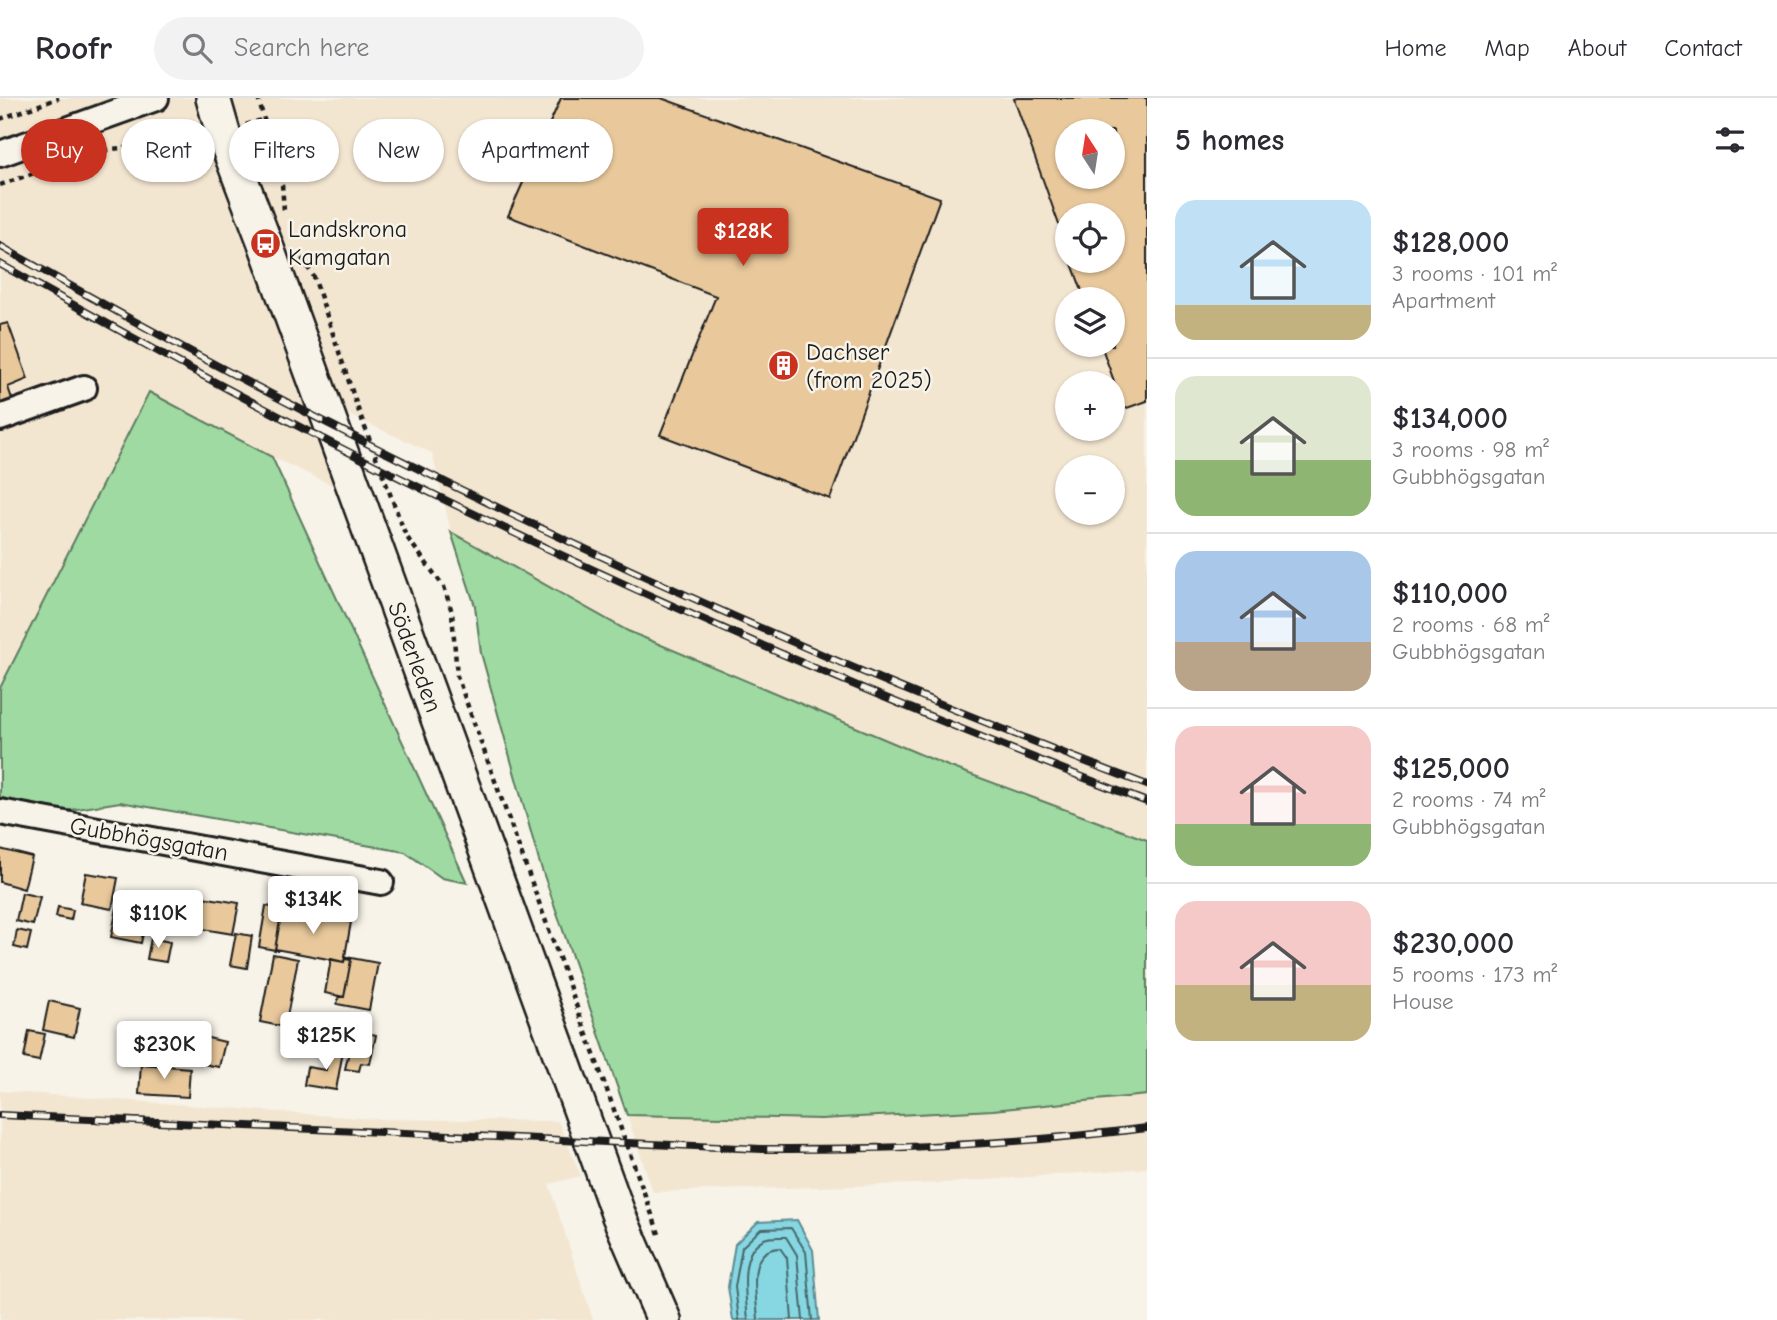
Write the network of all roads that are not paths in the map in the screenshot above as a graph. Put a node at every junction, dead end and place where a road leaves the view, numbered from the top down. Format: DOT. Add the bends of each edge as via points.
graph roads {
  1 [pos="156,98"];
  2 [pos="214,98"];
  3 [pos="0,154"];
  4 [pos="85,388"];
  5 [pos="0,418"];
  6 [pos="0,812"];
  7 [pos="380,882"];
  8 [pos="619,1216"];
  9 [pos="644,1320"];
  10 [pos="664,1320"];
  1 -- 3 [label="street"];
  2 -- 8 [label="street, Söderleden"];
  4 -- 5 [label="street"];
  6 -- 7 [label="street, Gubbhögsgatan"];
  8 -- 9 [label="street, Söderleden"];
  8 -- 10 [label="street, Söderleden"];
}
